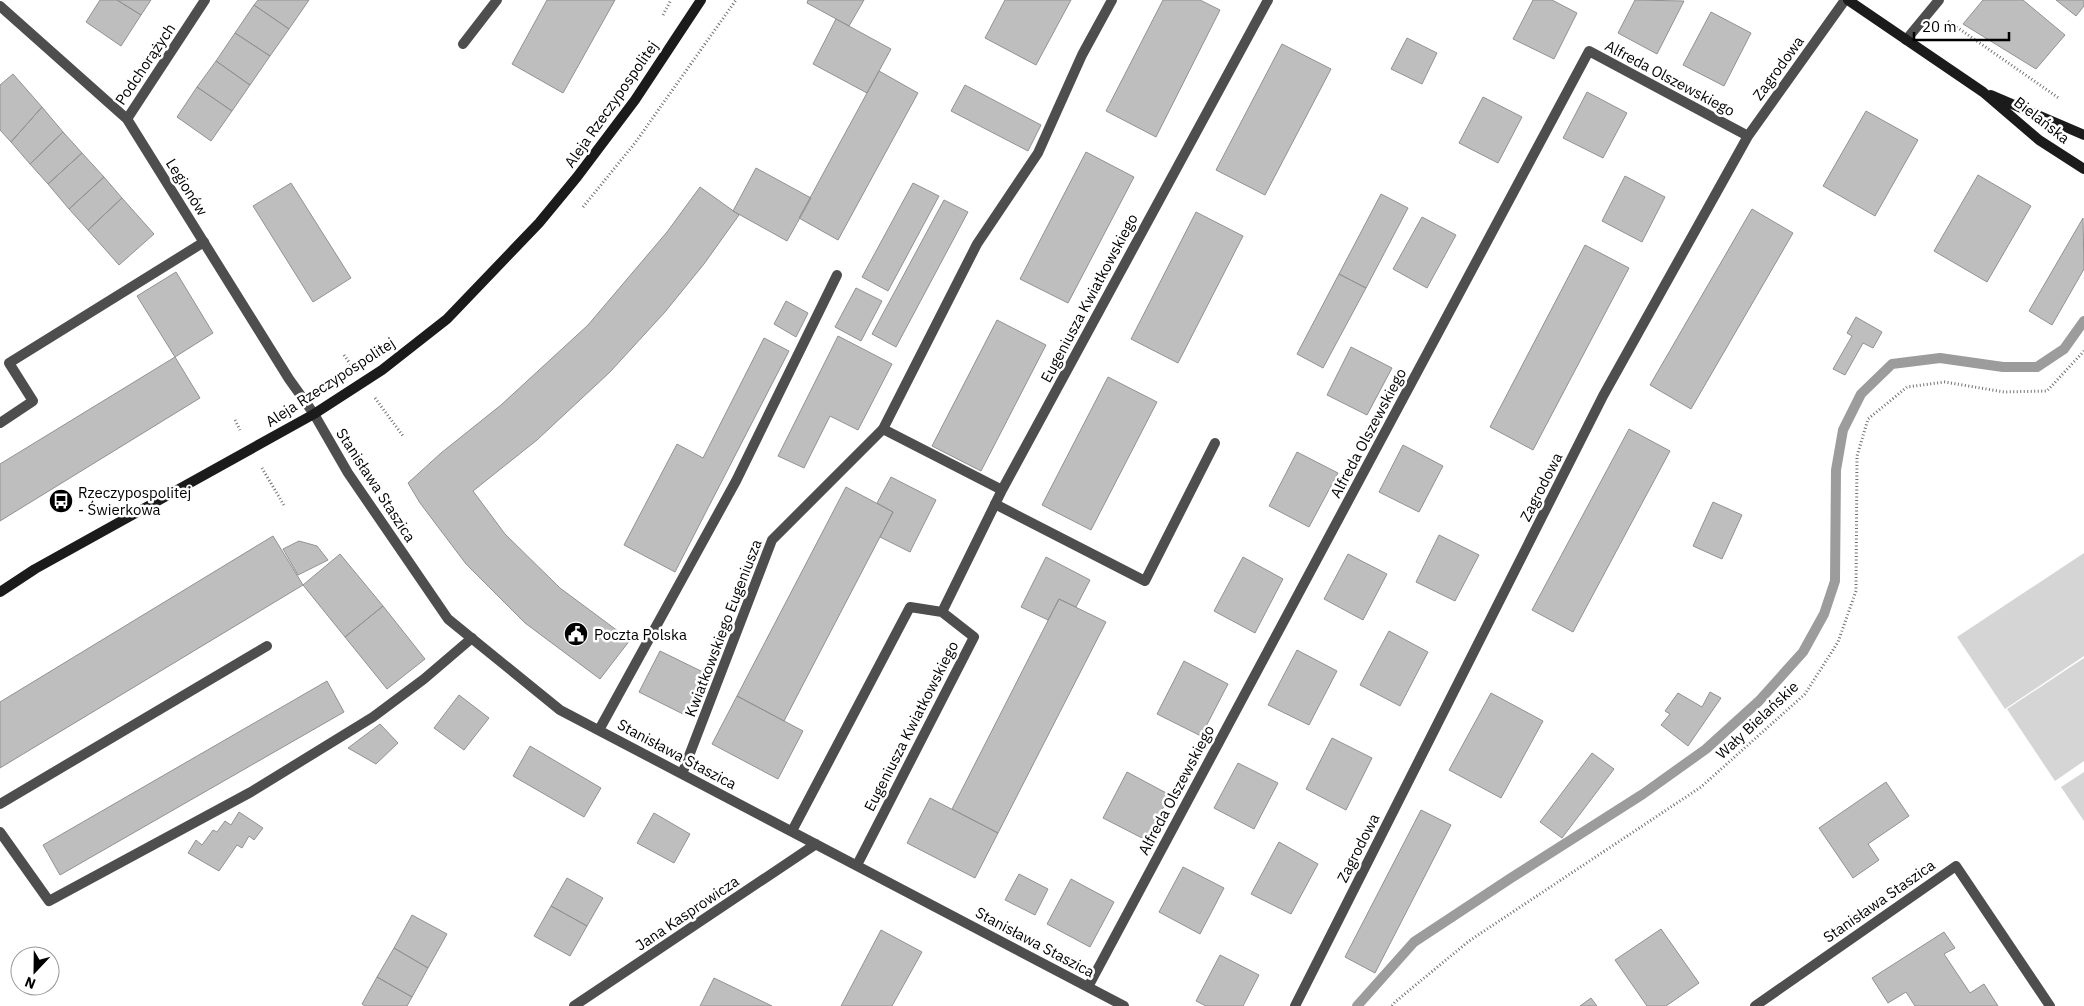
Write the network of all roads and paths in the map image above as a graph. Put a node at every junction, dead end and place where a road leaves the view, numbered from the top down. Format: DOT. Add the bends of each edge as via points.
graph roads {
  1 [pos="206,0"];
  2 [pos="497,0"];
  3 [pos="671,0"];
  4 [pos="701,0"];
  5 [pos="1112,0"];
  6 [pos="1266,0"];
  7 [pos="1847,0"];
  8 [pos="1939,0"];
  9 [pos="0,6"];
  10 [pos="1931,9"];
  11 [pos="662,16"];
  12 [pos="1906,40"];
  13 [pos="463,44"];
  14 [pos="1983,92"];
  15 [pos="2067,103"];
  16 [pos="127,119"];
  17 [pos="2084,135"];
  18 [pos="1748,136"];
  19 [pos="2084,169"];
  20 [pos="204,242"];
  21 [pos="837,275"];
  22 [pos="2084,351"];
  23 [pos="358,363"];
  24 [pos="345,372"];
  25 [pos="314,414"];
  26 [pos="0,423"];
  27 [pos="883,429"];
  28 [pos="1215,443"];
  29 [pos="1002,490"];
  30 [pos="995,504"];
  31 [pos="0,592"];
  32 [pos="942,612"];
  33 [pos="472,638"];
  34 [pos="267,646"];
  35 [pos="599,730"];
  36 [pos="682,774"];
  37 [pos="0,804"];
  38 [pos="792,831"];
  39 [pos="0,832"];
  40 [pos="816,844"];
  41 [pos="857,865"];
  42 [pos="1088,987"];
  43 [pos="574,1006"];
  44 [pos="1124,1006"];
  45 [pos="1296,1006"];
  46 [pos="1392,1006"];
  47 [pos="1755,1006"];
  48 [pos="2050,1006"];
  1 -- 16 [label="street, Podchorążych"];
  2 -- 13 [label="street"];
  3 -- 11 [label="path"];
  4 -- 25 [label="street, Aleja Rzeczypospolitej" via="635,100 539,223 448,319 382,370"];
  5 -- 27 [label="street, Kwiatkowskiego Eugeniusza" via="1082,55 1038,153 977,244"];
  6 -- 29 [label="street, Eugeniusza Kwiatkowskiego"];
  7 -- 12 [label="street, Bielańska"];
  7 -- 18 [label="street, Zagrodowa"];
  8 -- 10 [label="street"];
  9 -- 16 [label="street, Legionów"];
  10 -- 12 [label="street"];
  10 -- 15 [label="path"];
  12 -- 14 [label="street, Bielańska"];
  14 -- 17 [label="street, Bielańska"];
  14 -- 19 [label="street, Bielańska" via="2039,140"];
  16 -- 20 [label="street, Legionów"];
  18 -- 42 [label="street, Alfreda Olszewskiego" via="1589,52"];
  18 -- 45 [label="street, Zagrodowa" via="1603,396"];
  20 -- 25 [label="street, Legionów"];
  20 -- 26 [label="street" via="9,363 33,402"];
  21 -- 35 [label="street" via="736,481"];
  22 -- 46 [label="path, Wały Bielańskie" via="2047,391 2004,392 1945,382 1907,387 1868,420 1857,456 1856,591 1838,642 1804,694 1701,787 1469,941"];
  23 -- 24 [label="path"];
  25 -- 31 [label="street, Aleja Rzeczypospolitej" via="35,569"];
  25 -- 33 [label="street, Stanisława Staszica" via="348,474 448,619"];
  27 -- 29 [label="street"];
  27 -- 36 [label="street, Kwiatkowskiego Eugeniusza" via="772,540"];
  28 -- 30 [label="street" via="1144,581"];
  29 -- 30 [label="street, Eugeniusza Kwiatkowskiego"];
  30 -- 32 [label="street, Eugeniusza Kwiatkowskiego"];
  32 -- 38 [label="street, Eugeniusza Kwiatkowskiego" via="910,607"];
  32 -- 41 [label="street, Eugeniusza Kwiatkowskiego" via="974,637"];
  33 -- 35 [label="street, Stanisława Staszica" via="560,710"];
  33 -- 39 [label="street" via="373,717 251,792 50,901"];
  34 -- 37 [label="street"];
  35 -- 36 [label="street, Stanisława Staszica"];
  36 -- 38 [label="street, Stanisława Staszica"];
  38 -- 40 [label="street, Stanisława Staszica"];
  40 -- 41 [label="street, Stanisława Staszica"];
  40 -- 43 [label="street, Jana Kasprowicza"];
  41 -- 42 [label="street, Stanisława Staszica"];
  42 -- 44 [label="street, Stanisława Staszica"];
  47 -- 48 [label="street, Stanisława Staszica" via="1956,866"];
}
